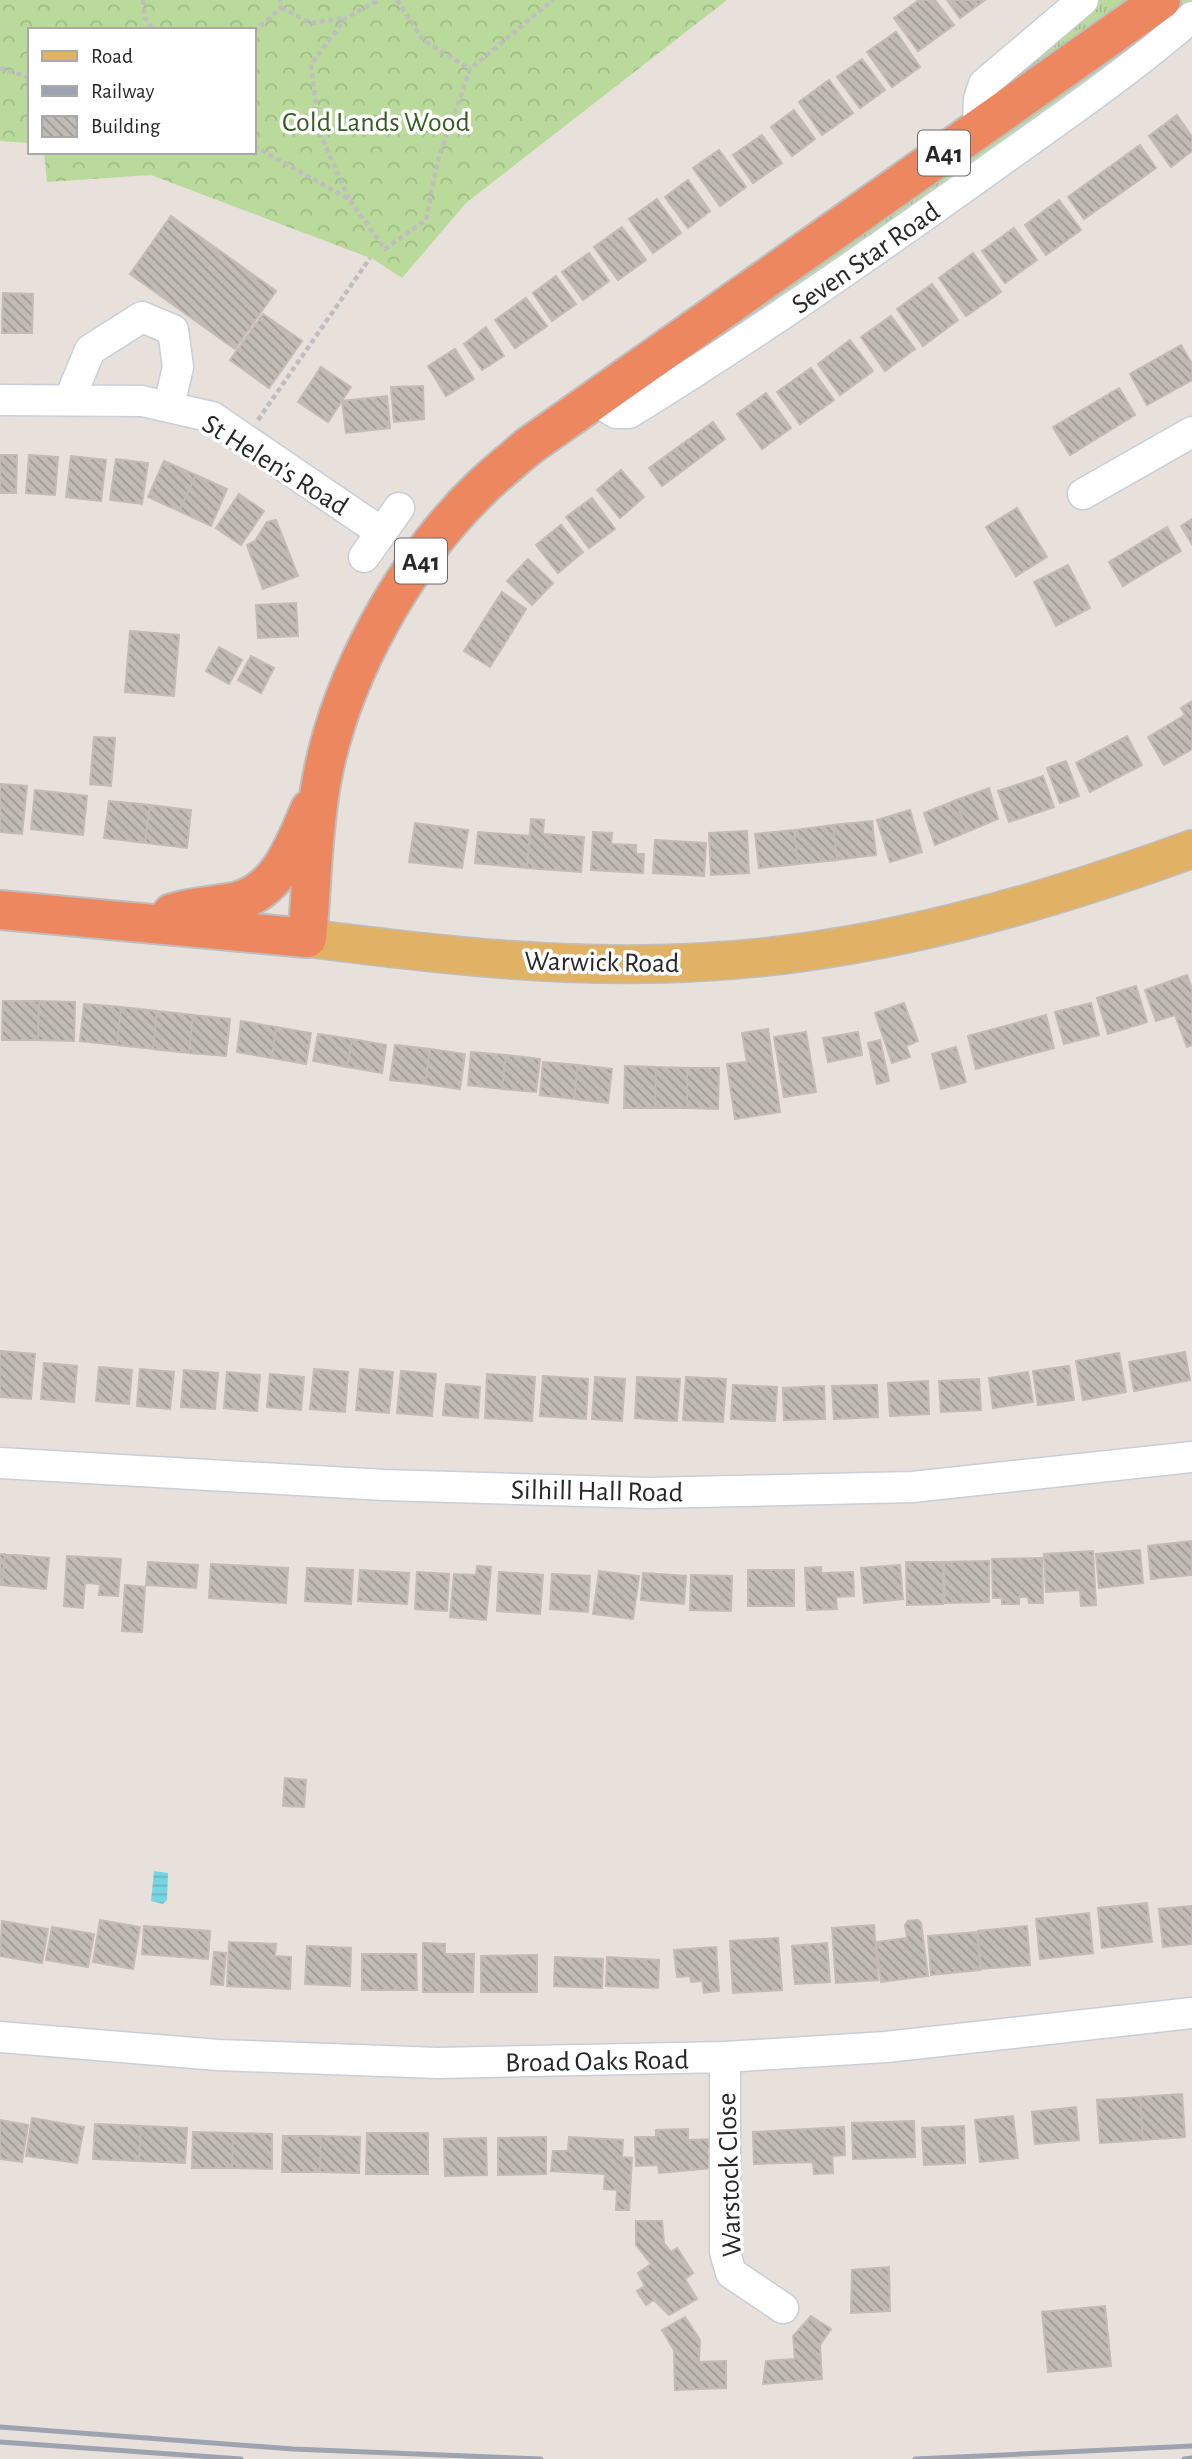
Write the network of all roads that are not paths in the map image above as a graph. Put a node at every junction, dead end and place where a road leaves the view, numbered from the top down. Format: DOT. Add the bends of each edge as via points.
graph roads {
  1 [pos="1083,0"];
  2 [pos="1161,0"];
  3 [pos="1192,17"];
  4 [pos="978,129"];
  5 [pos="70,398"];
  6 [pos="0,400"];
  7 [pos="594,400"];
  8 [pos="169,405"];
  9 [pos="1192,432"];
  10 [pos="1083,495"];
  11 [pos="399,508"];
  12 [pos="381,532"];
  13 [pos="364,557"];
  14 [pos="320,785"];
  15 [pos="1192,849"];
  16 [pos="0,910"];
  17 [pos="147,921"];
  18 [pos="307,938"];
  19 [pos="1192,1457"];
  20 [pos="0,1463"];
  21 [pos="1192,2012"];
  22 [pos="0,2037"];
  23 [pos="724,2057"];
  24 [pos="783,2308"];
  1 -- 4 [label="street" via="984,84"];
  2 -- 4 [label="highway, Seven Star Road / A41"];
  3 -- 7 [label="street, Seven Star Road" via="1071,111 706,365 629,413 615,413"];
  4 -- 7 [label="highway, Seven Star Road / A41"];
  5 -- 6 [label="street, St Helen's Road"];
  5 -- 8 [label="street, St Helen's Road"];
  5 -- 8 [label="street" via="90,350 142,317 173,330 178,368"];
  7 -- 14 [label="highway, Seven Star Road / A41" via="529,446 480,489 390,604 335,724"];
  8 -- 12 [label="street, St Helen's Road" via="212,417"];
  9 -- 10 [label="street"];
  11 -- 12 [label="street, St Helen's Road"];
  12 -- 13 [label="street, St Helen's Road"];
  14 -- 17 [label="highway, Seven Star Road / A41" via="292,850 261,890 239,900 183,909"];
  14 -- 18 [label="highway, Seven Star Road / A41"];
  15 -- 18 [label="main road, Warwick Road" via="937,928 783,955 625,964 437,954"];
  16 -- 17 [label="highway, Warwick Road / A41"];
  17 -- 18 [label="highway, Warwick Road / A41"];
  19 -- 20 [label="street, Silhill Hall Road" via="912,1487 649,1493 384,1485"];
  21 -- 23 [label="street, Broad Oaks Road" via="886,2047"];
  22 -- 23 [label="street, Broad Oaks Road" via="218,2055 438,2063"];
  23 -- 24 [label="street, Warstock Close" via="725,2252 731,2273"];
}
